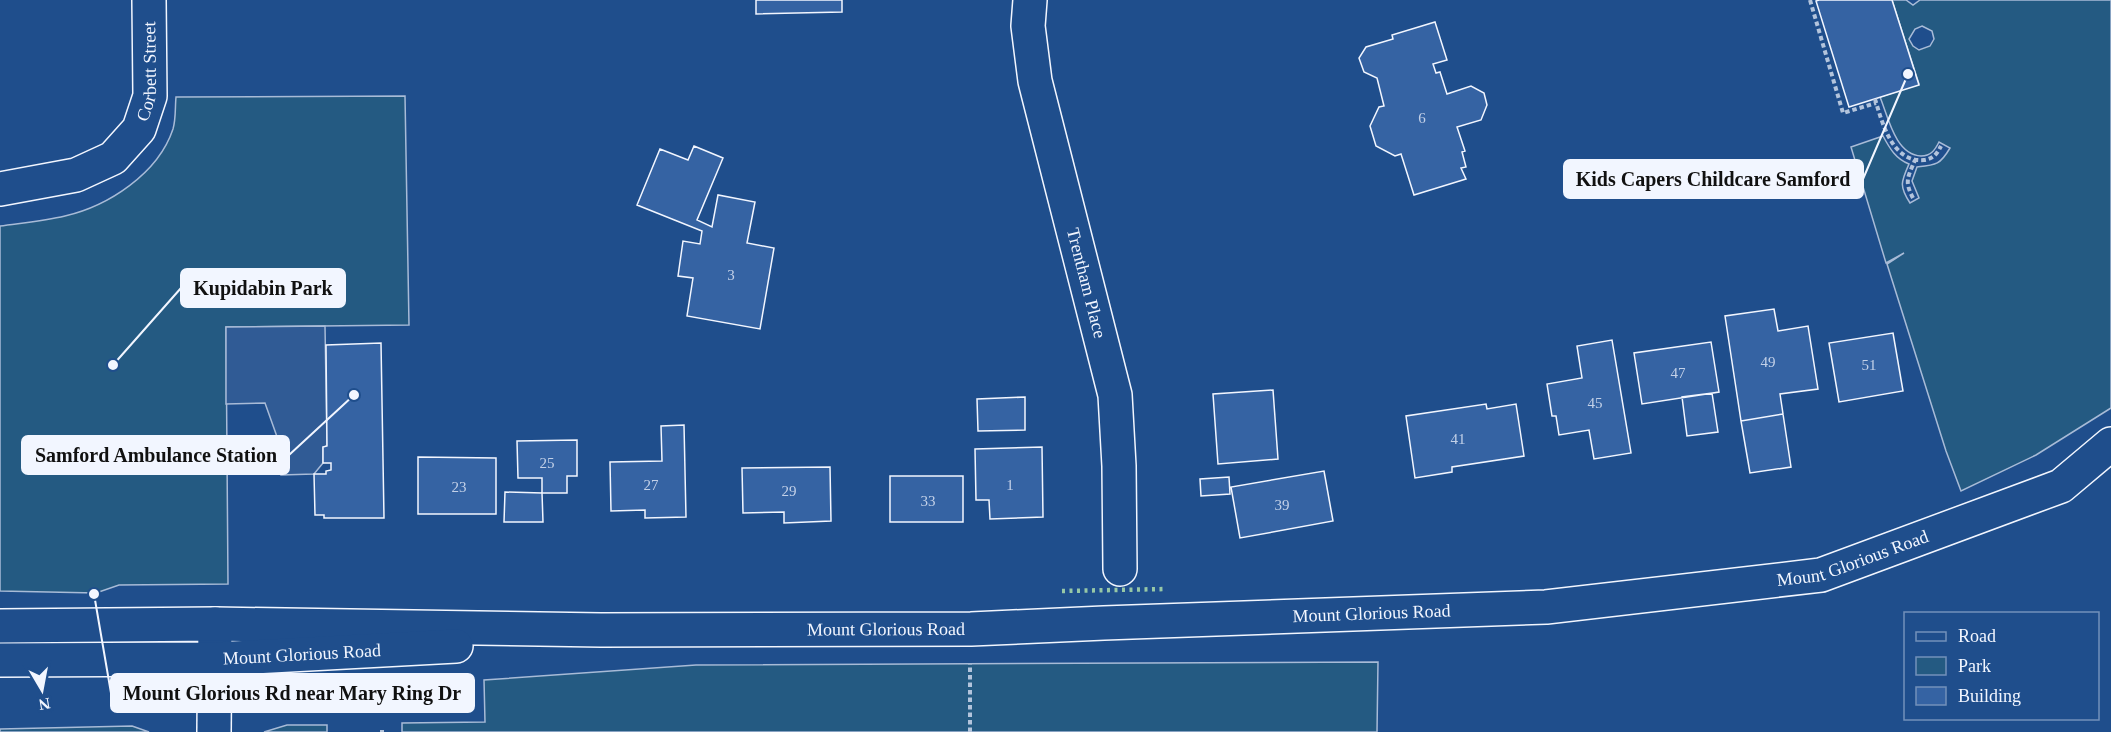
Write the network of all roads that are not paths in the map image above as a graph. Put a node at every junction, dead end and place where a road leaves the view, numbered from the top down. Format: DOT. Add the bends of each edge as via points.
graph roads {
  1 [pos="149,0"];
  2 [pos="1030,0"];
  3 [pos="0,189"];
  4 [pos="2111,444"];
  5 [pos="1120,569"];
  6 [pos="215,624"];
  7 [pos="0,626"];
  8 [pos="601,630"];
  9 [pos="214,659"];
  10 [pos="0,660"];
  11 [pos="214,732"];
  1 -- 3 [label="main road, Corbett Street" via="150,96 139,129 113,158 76,175"];
  2 -- 5 [label="main road, Trentham Place" via="1028,26 1035,81 1115,395"];
  4 -- 8 [label="main road, Mount Glorious Road" via="2061,486 1821,575 1546,608 971,629"];
  6 -- 7 [label="main road, Mount Glorious Road"];
  6 -- 8 [label="main road, Mount Glorious Road"];
  6 -- 9 [label="main road"];
  8 -- 9 [label="main road, Mount Glorious Road" via="436,649"];
  9 -- 10 [label="main road, Mount Glorious Road"];
  9 -- 11 [label="main road"];
}
